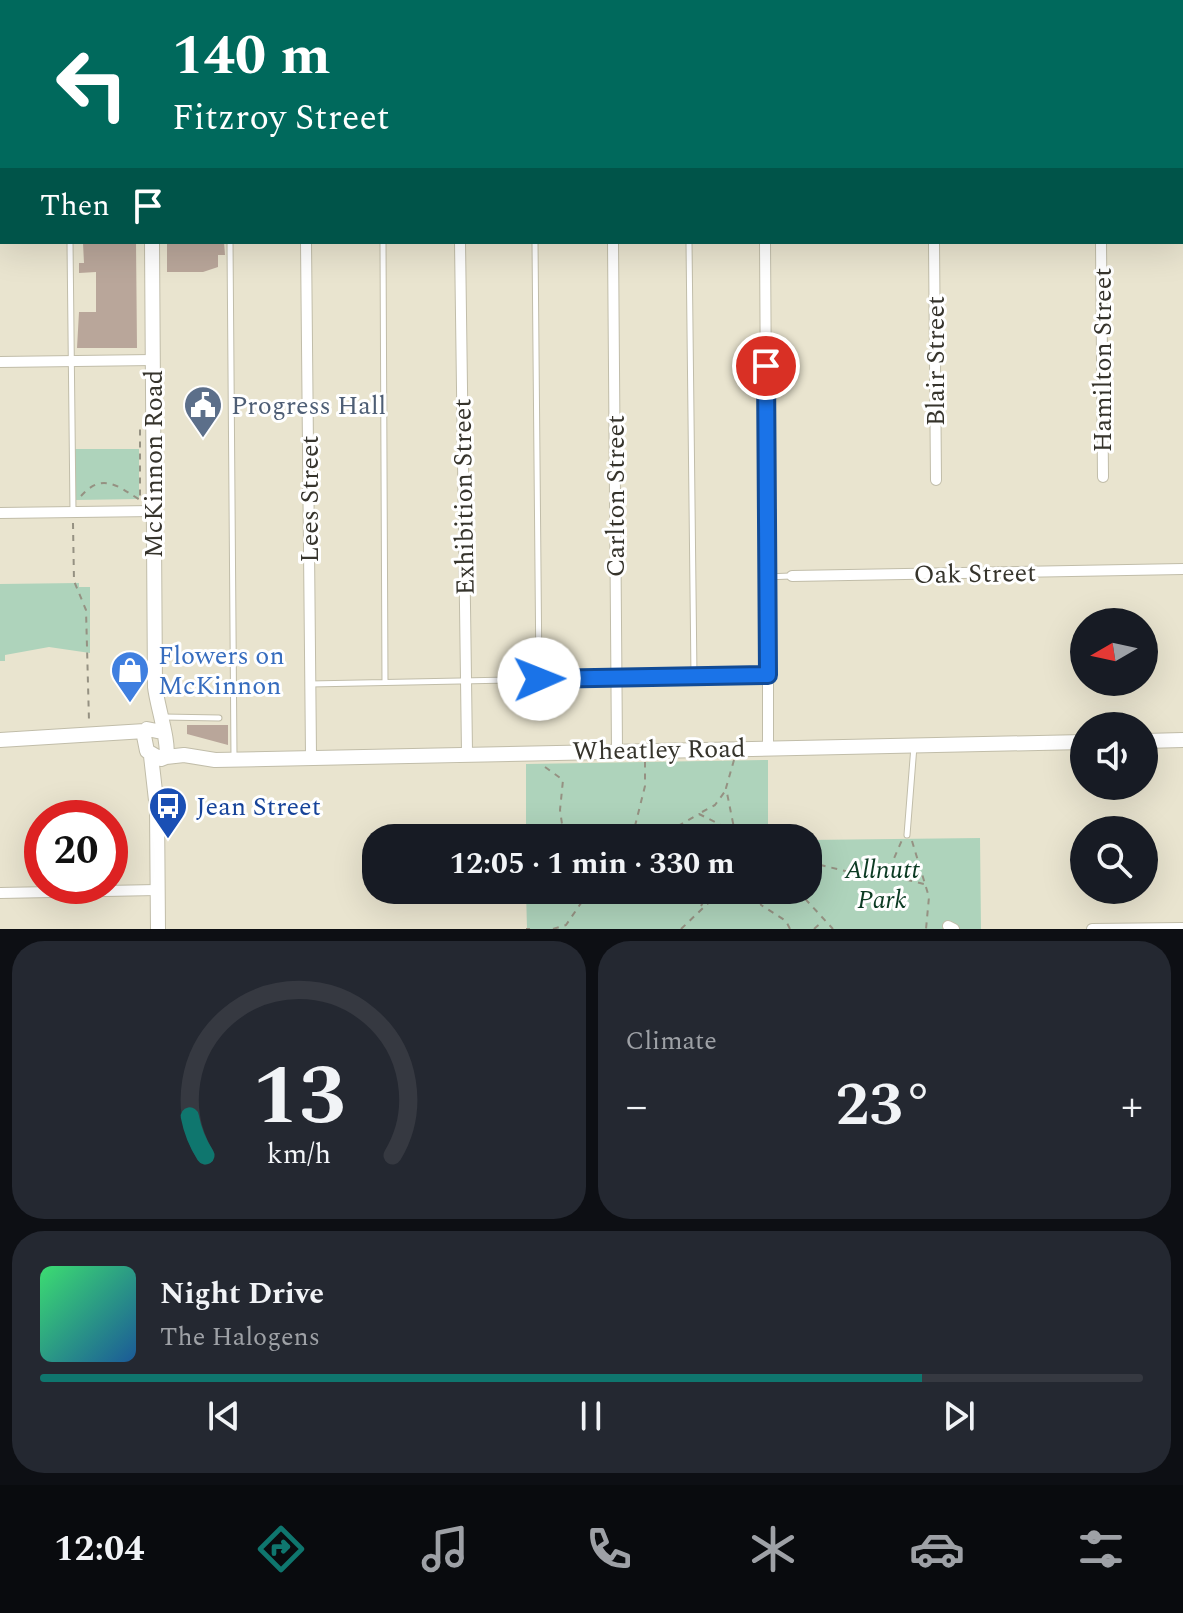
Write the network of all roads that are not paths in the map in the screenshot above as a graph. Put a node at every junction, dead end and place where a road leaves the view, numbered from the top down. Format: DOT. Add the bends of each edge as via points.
graph roads {
  1 [pos="70,244"];
  2 [pos="152,244"];
  3 [pos="230,244"];
  4 [pos="306,244"];
  5 [pos="383,244"];
  6 [pos="460,244"];
  7 [pos="535,244"];
  8 [pos="613,244"];
  9 [pos="689,244"];
  10 [pos="765,244"];
  11 [pos="934,244"];
  12 [pos="1101,244"];
  13 [pos="153,360"];
  14 [pos="72,361"];
  15 [pos="0,362"];
  16 [pos="1103,477"];
  17 [pos="936,480"];
  18 [pos="75,506"];
  19 [pos="154,511"];
  20 [pos="0,513"];
  21 [pos="767,553"];
  22 [pos="1183,569"];
  23 [pos="792,576"];
  24 [pos="767,577"];
  25 [pos="768,601"];
  26 [pos="768,675"];
  27 [pos="694,676"];
  28 [pos="616,677"];
  29 [pos="539,679"];
  30 [pos="465,680"];
  31 [pos="385,682"];
  32 [pos="310,684"];
  33 [pos="219,718"];
  34 [pos="62,736"];
  35 [pos="0,740"];
  36 [pos="1183,740"];
  37 [pos="156,741"];
  38 [pos="1158,741"];
  39 [pos="1070,742"];
  40 [pos="914,745"];
  41 [pos="768,747"];
  42 [pos="617,749"];
  43 [pos="467,752"];
  44 [pos="311,755"];
  45 [pos="234,757"];
  46 [pos="907,835"];
  47 [pos="157,890"];
  48 [pos="0,893"];
  49 [pos="1183,928"];
  50 [pos="158,929"];
  51 [pos="1092,929"];
  1 -- 14 [label="lane"];
  2 -- 13 [label="street, McKinnon Road"];
  3 -- 45 [label="lane"];
  4 -- 32 [label="street, Lees Street"];
  5 -- 31 [label="lane"];
  6 -- 30 [label="street, Exhibition Street"];
  7 -- 29 [label="lane"];
  8 -- 28 [label="street, Carlton Street"];
  9 -- 27 [label="lane"];
  10 -- 21 [label="street"];
  11 -- 17 [label="street, Blair Street"];
  12 -- 16 [label="street, Hamilton Street"];
  13 -- 14 [label="street"];
  13 -- 19 [label="street, McKinnon Road"];
  14 -- 15 [label="street"];
  14 -- 18 [label="lane"];
  18 -- 19 [label="street"];
  18 -- 20 [label="street"];
  19 -- 37 [label="street, McKinnon Road"];
  21 -- 24 [label="lane"];
  22 -- 23 [label="street, Oak Street"];
  23 -- 24 [label="lane, Oak Street"];
  24 -- 25 [label="lane"];
  25 -- 26 [label="street"];
  26 -- 27 [label="lane"];
  26 -- 41 [label="street"];
  27 -- 28 [label="lane"];
  28 -- 29 [label="lane"];
  28 -- 42 [label="street, Carlton Street"];
  29 -- 30 [label="lane"];
  30 -- 31 [label="lane"];
  30 -- 43 [label="street, Exhibition Street"];
  31 -- 32 [label="lane"];
  32 -- 44 [label="street, Lees Street"];
  33 -- 37 [label="lane"];
  34 -- 35 [label="street, Wheatley Road"];
  34 -- 37 [label="street, Wheatley Road"];
  34 -- 37 [label="street, Wheatley Road"];
  36 -- 38 [label="street"];
  37 -- 45 [label="street, Wheatley Road"];
  37 -- 47 [label="street, McKinnon Road"];
  39 -- 40 [label="street, Wheatley Road"];
  40 -- 41 [label="street, Wheatley Road"];
  40 -- 46 [label="lane"];
  41 -- 42 [label="street, Wheatley Road"];
  42 -- 43 [label="street, Wheatley Road"];
  43 -- 44 [label="street, Wheatley Road"];
  44 -- 45 [label="street, Wheatley Road"];
  47 -- 48 [label="street"];
  47 -- 50 [label="street, McKinnon Road"];
  49 -- 51 [label="street"];
}
